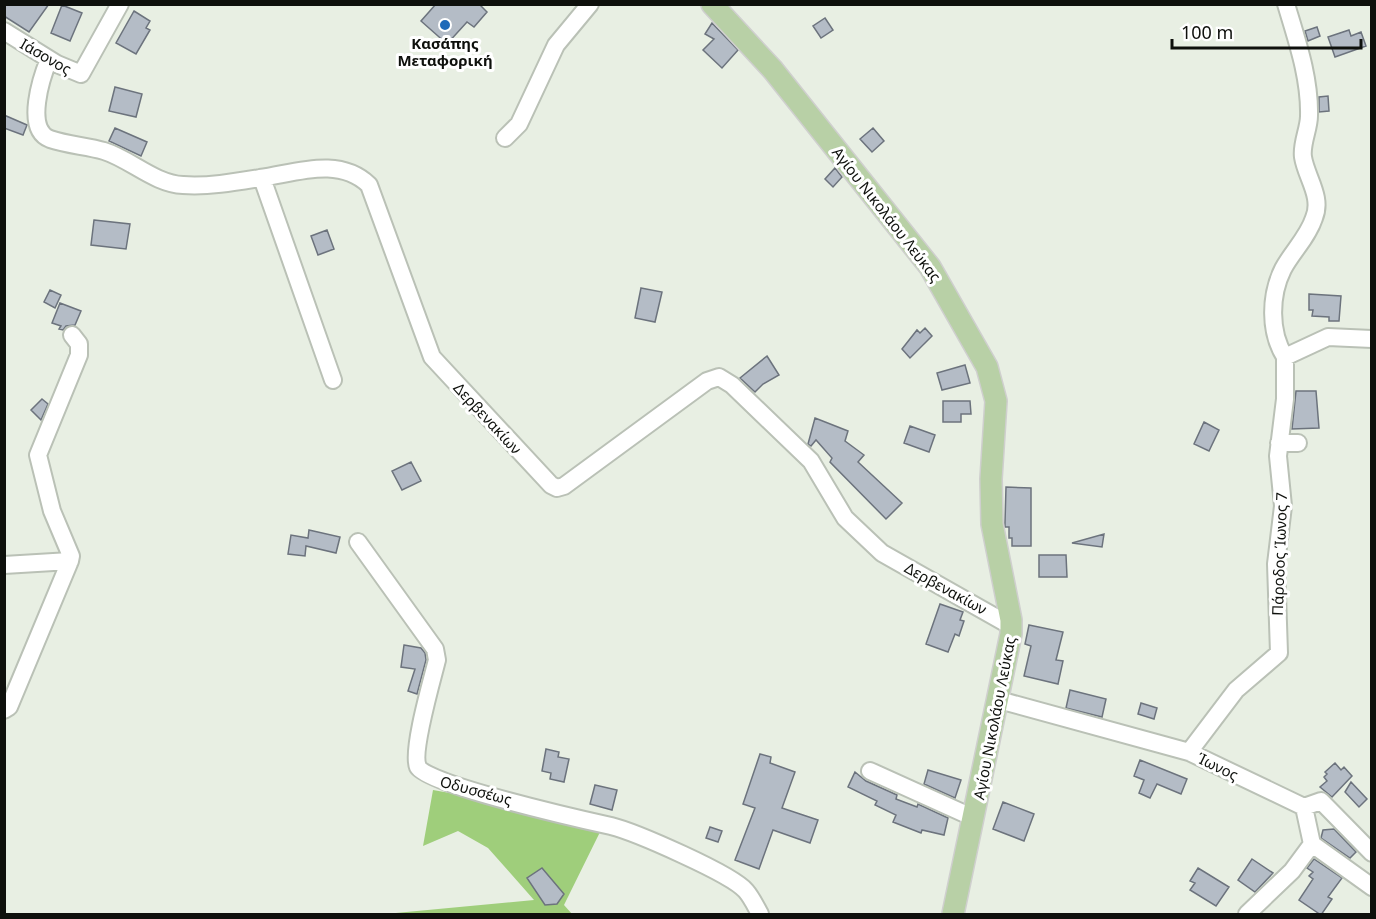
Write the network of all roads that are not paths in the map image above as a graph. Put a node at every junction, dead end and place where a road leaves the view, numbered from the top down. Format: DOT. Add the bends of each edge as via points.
graph roads {
  1 [pos="120,4"];
  2 [pos="590,4"];
  3 [pos="712,4"];
  4 [pos="1286,4"];
  5 [pos="4,31"];
  6 [pos="49,59"];
  7 [pos="505,138"];
  8 [pos="262,178"];
  9 [pos="72,335"];
  10 [pos="1371,339"];
  11 [pos="1285,357"];
  12 [pos="333,380"];
  13 [pos="1279,442"];
  14 [pos="1298,443"];
  15 [pos="358,542"];
  16 [pos="70,561"];
  17 [pos="4,565"];
  18 [pos="1011,626"];
  19 [pos="999,700"];
  20 [pos="4,710"];
  21 [pos="1189,752"];
  22 [pos="870,771"];
  23 [pos="1304,807"];
  24 [pos="974,818"];
  25 [pos="1312,844"];
  26 [pos="1371,853"];
  27 [pos="1371,887"];
  28 [pos="760,915"];
  29 [pos="953,915"];
  30 [pos="1247,915"];
  1 -- 6 [label="street, Ιάσονος" via="83,72 78,74"];
  2 -- 7 [label="street" via="556,45 519,124"];
  3 -- 18 [label="main road, Αγίου Νικολάου Λεύκας" via="773,70 930,267 987,367 996,401 992,524"];
  4 -- 11 [label="street" via="1306,78 1309,115 1303,154 1316,211 1277,285 1273,320 1276,340"];
  5 -- 6 [label="street, Ιάσονος"];
  6 -- 8 [label="street, Δερβενακίων" via="38,88 37,106 40,127 50,139 114,155 174,184"];
  8 -- 12 [label="street"];
  8 -- 18 [label="street, Δερβενακίων" via="324,169 360,176 369,184 432,357 551,485 564,486 707,381 719,377 811,461 845,518 866,540 882,553"];
  9 -- 16 [label="street" via="79,344 79,355 38,455"];
  10 -- 11 [label="street" via="1328,337"];
  11 -- 13 [label="street, Πάροδος Ίωνος 7"];
  13 -- 14 [label="street"];
  13 -- 21 [label="street, Πάροδος Ίωνος 7" via="1283,506 1276,564 1279,652 1236,690"];
  15 -- 28 [label="street, Οδυσσέως" via="435,649 437,660 416,750 418,768 425,776 613,827 721,872 746,890"];
  16 -- 17 [label="street"];
  16 -- 20 [label="street" via="9,707"];
  18 -- 19 [label="main road, Αγίου Νικολάου Λεύκας"];
  19 -- 21 [label="street, Ίωνος"];
  19 -- 24 [label="main road, Αγίου Νικολάου Λεύκας"];
  21 -- 23 [label="street, Ίωνος"];
  22 -- 24 [label="street"];
  23 -- 25 [label="street"];
  23 -- 26 [label="street, Ίωνος" via="1321,801"];
  24 -- 29 [label="main road, Αγίου Νικολάου Λεύκας"];
  25 -- 27 [label="street"];
  25 -- 30 [label="street" via="1292,871"];
}
